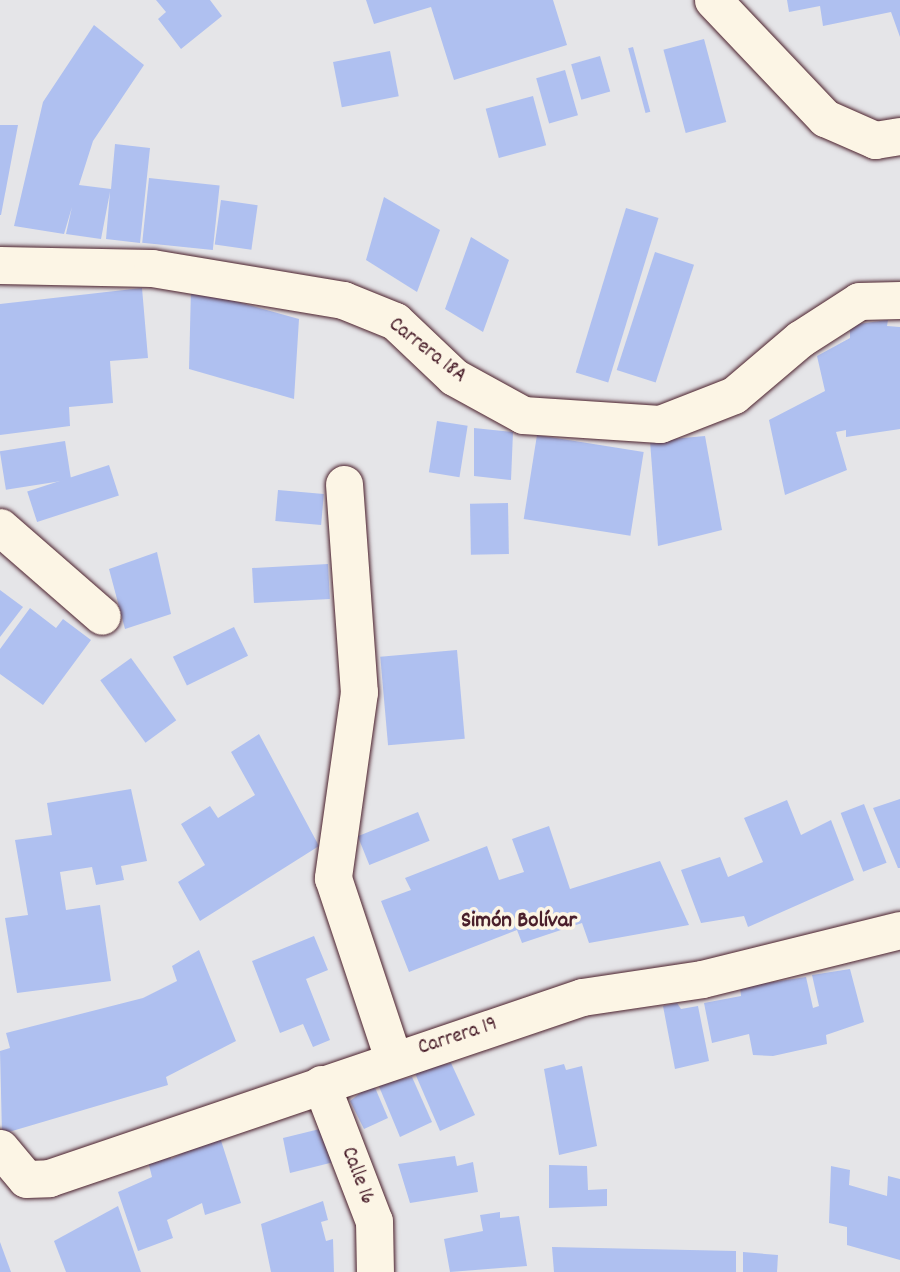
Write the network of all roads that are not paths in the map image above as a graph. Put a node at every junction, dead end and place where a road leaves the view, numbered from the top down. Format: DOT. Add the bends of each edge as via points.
graph roads {
  1 [pos="713,0"];
  2 [pos="900,136"];
  3 [pos="0,265"];
  4 [pos="900,300"];
  5 [pos="344,484"];
  6 [pos="0,527"];
  7 [pos="102,615"];
  8 [pos="900,930"];
  9 [pos="393,1058"];
  10 [pos="321,1084"];
  11 [pos="0,1148"];
  12 [pos="375,1272"];
  1 -- 2 [label="street" via="825,118 875,140"];
  3 -- 4 [label="street, Carrera 18A" via="152,268 343,300 395,321 454,377 523,415 660,424 734,394 800,339 859,301"];
  5 -- 9 [label="street" via="359,692 334,878"];
  6 -- 7 [label="street"];
  8 -- 9 [label="street, Carrera 19" via="702,979 582,997"];
  9 -- 10 [label="street, Carrera 19"];
  10 -- 11 [label="street, Carrera 19" via="49,1178 26,1180"];
  10 -- 12 [label="street, Calle 16" via="374,1221"];
}
